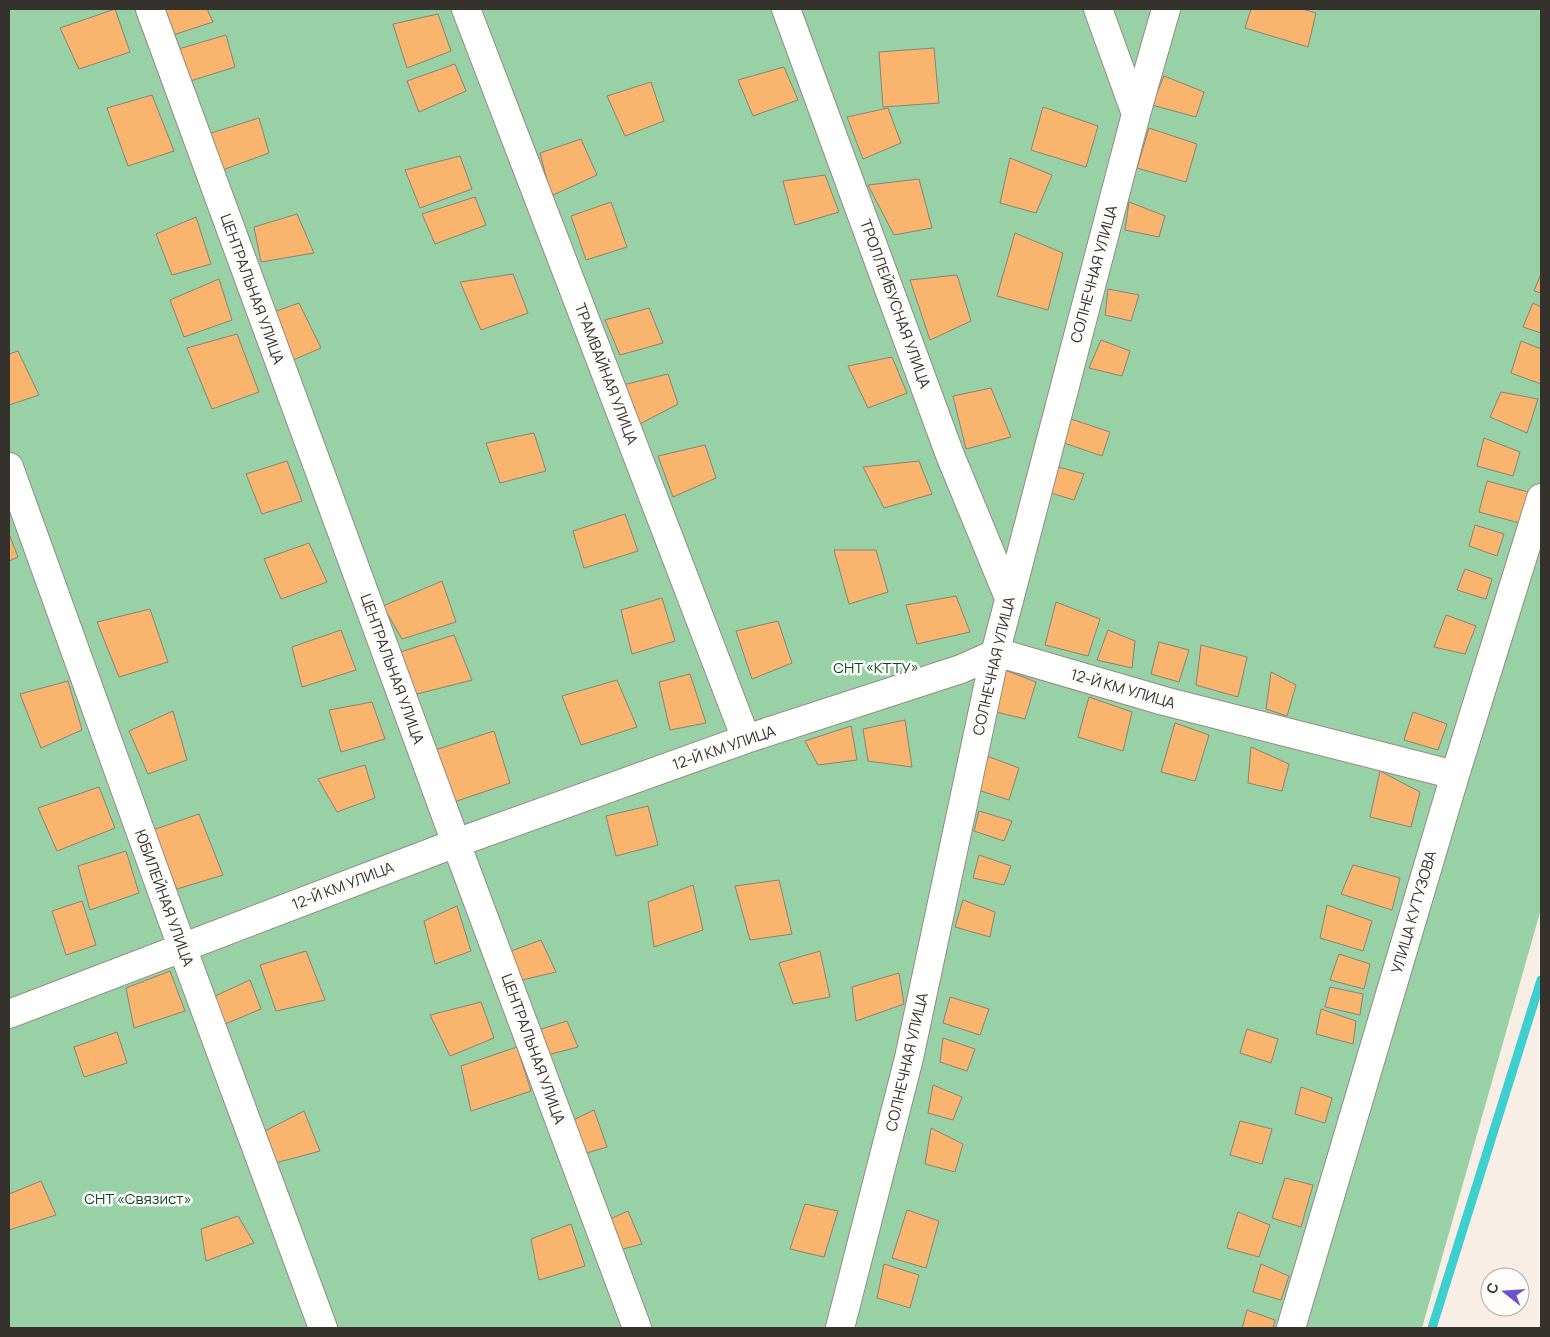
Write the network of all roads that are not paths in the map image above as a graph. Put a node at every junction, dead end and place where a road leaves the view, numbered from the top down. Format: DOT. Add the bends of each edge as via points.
graph roads {
  1 [pos="150,9"];
  2 [pos="466,9"];
  3 [pos="786,9"];
  4 [pos="1098,9"];
  5 [pos="1166,9"];
  6 [pos="1136,114"];
  7 [pos="9,467"];
  8 [pos="1541,498"];
  9 [pos="1009,598"];
  10 [pos="995,654"];
  11 [pos="746,739"];
  12 [pos="1455,775"];
  13 [pos="456,843"];
  14 [pos="182,947"];
  15 [pos="9,1014"];
  16 [pos="323,1328"];
  17 [pos="637,1328"];
  18 [pos="840,1328"];
  19 [pos="1291,1328"];
  1 -- 13 [label="street, ЦЕНТРАЛЬНАЯ УЛИЦА"];
  2 -- 11 [label="street, ТРАМВАЙНАЯ УЛИЦА"];
  3 -- 9 [label="street, ТРОЛЛЕЙБУСНАЯ УЛИЦА" via="950,456"];
  4 -- 6 [label="street"];
  5 -- 6 [label="street, СОЛНЕЧНАЯ УЛИЦА"];
  6 -- 9 [label="street, СОЛНЕЧНАЯ УЛИЦА"];
  7 -- 14 [label="street, ЮБИЛЕЙНАЯ УЛИЦА"];
  8 -- 12 [label="street, УЛИЦА КУТУЗОВА"];
  9 -- 10 [label="street, СОЛНЕЧНАЯ УЛИЦА"];
  10 -- 11 [label="street, 12-Й КМ УЛИЦА" via="961,669"];
  10 -- 12 [label="street, 12-Й КМ УЛИЦА"];
  10 -- 18 [label="street, СОЛНЕЧНАЯ УЛИЦА" via="909,1058"];
  11 -- 13 [label="street, 12-Й КМ УЛИЦА"];
  12 -- 19 [label="street, УЛИЦА КУТУЗОВА"];
  13 -- 14 [label="street, 12-Й КМ УЛИЦА"];
  13 -- 17 [label="street, ЦЕНТРАЛЬНАЯ УЛИЦА"];
  14 -- 15 [label="street, 12-Й КМ УЛИЦА"];
  14 -- 16 [label="street, ЮБИЛЕЙНАЯ УЛИЦА"];
}
